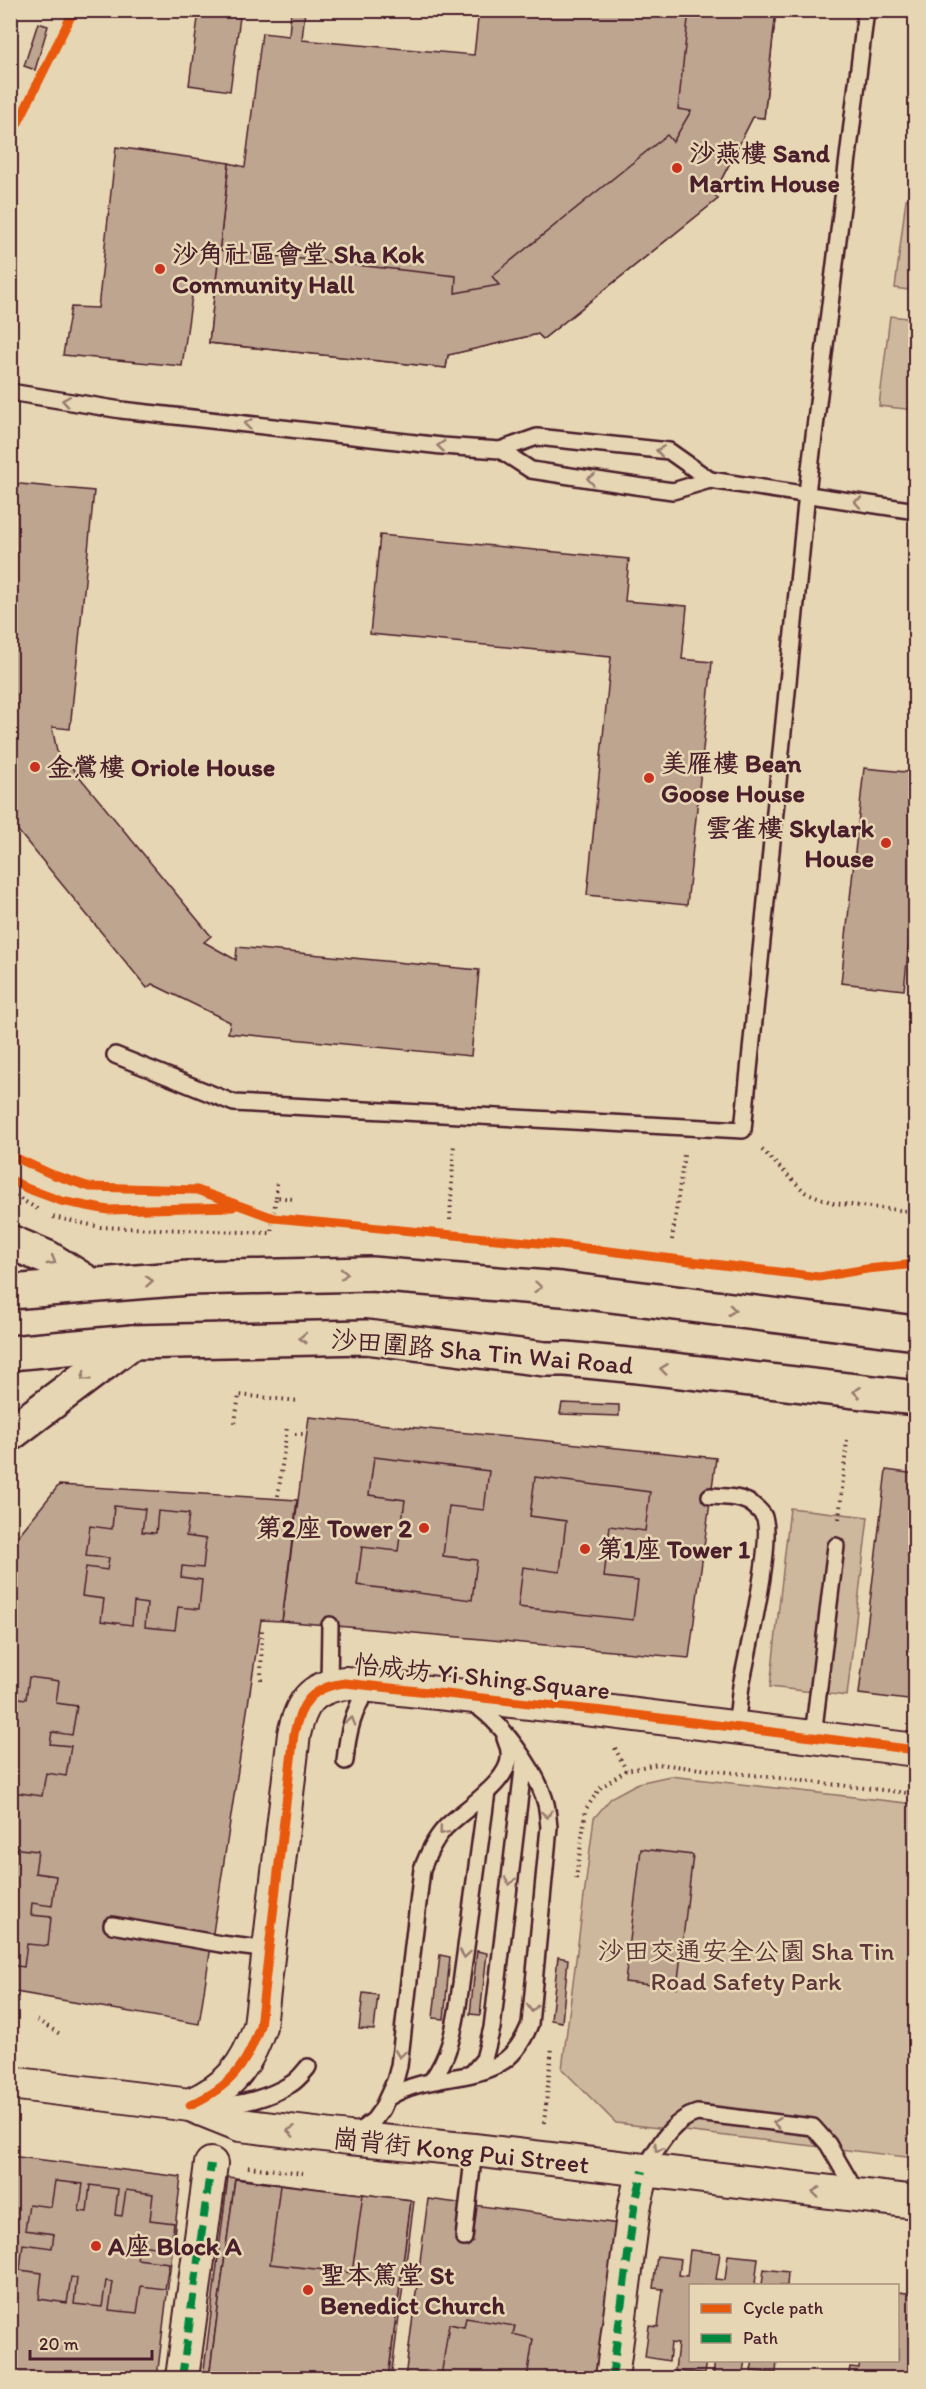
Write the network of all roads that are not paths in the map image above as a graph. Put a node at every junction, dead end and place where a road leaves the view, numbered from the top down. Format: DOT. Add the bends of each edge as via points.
graph roads {
  1 [pos="866,10"];
  2 [pos="10,392"];
  3 [pos="500,450"];
  4 [pos="710,480"];
  5 [pos="807,493"];
  6 [pos="915,510"];
  7 [pos="115,1055"];
  8 [pos="10,1242"];
  9 [pos="91,1285"];
  10 [pos="10,1292"];
  11 [pos="915,1332"];
  12 [pos="132,1342"];
  13 [pos="10,1353"];
  14 [pos="915,1398"];
  15 [pos="10,1434"];
  16 [pos="710,1496"];
  17 [pos="836,1546"];
  18 [pos="330,1626"];
  19 [pos="329,1685"];
  20 [pos="369,1686"];
  21 [pos="456,1695"];
  22 [pos="736,1727"];
  23 [pos="503,1732"];
  24 [pos="813,1736"];
  25 [pos="915,1750"];
  26 [pos="345,1761"];
  27 [pos="524,1761"];
  28 [pos="487,1792"];
  29 [pos="112,1925"];
  30 [pos="270,1950"];
  31 [pos="308,2067"];
  32 [pos="473,2072"];
  33 [pos="432,2080"];
  34 [pos="10,2084"];
  35 [pos="388,2097"];
  36 [pos="190,2105"];
  37 [pos="349,2138"];
  38 [pos="474,2150"];
  39 [pos="211,2164"];
  40 [pos="643,2171"];
  41 [pos="858,2196"];
  42 [pos="915,2202"];
  43 [pos="464,2238"];
  44 [pos="182,2379"];
  45 [pos="612,2379"];
  1 -- 5 [label="lane"];
  3 -- 2 [label="lane, one-way" via="133,411"];
  4 -- 3 [label="lane, one-way" via="673,491 531,470"];
  4 -- 3 [label="lane, one-way" via="669,451 537,437"];
  4 -- 5 [label="lane"];
  6 -- 5 [label="lane, one-way"];
  5 -- 7 [label="lane" via="743,1130 234,1103"];
  8 -- 9 [label="main road, one-way" via="48,1258"];
  9 -- 10 [label="main road"];
  9 -- 11 [label="main road, one-way" via="188,1278 371,1274 562,1289"];
  12 -- 13 [label="main road, 沙田圍路 Sha Tin Wai Road"];
  14 -- 12 [label="main road, 沙田圍路 Sha Tin Wai Road, one-way" via="366,1337"];
  12 -- 15 [label="main road, one-way"];
  16 -- 22 [label="lane" via="744,1498 764,1516 766,1532"];
  17 -- 24 [label="lane"];
  18 -- 19 [label="lane"];
  19 -- 20 [label="street, 怡成坊 Yi Shing Square"];
  19 -- 30 [label="street, 怡成坊 Yi Shing Square" via="311,1696 299,1712"];
  20 -- 21 [label="street, 怡成坊 Yi Shing Square"];
  26 -- 20 [label="lane, one-way" via="349,1727"];
  21 -- 22 [label="street, 怡成坊 Yi Shing Square"];
  21 -- 23 [label="lane" via="477,1706"];
  22 -- 24 [label="street, 怡成坊 Yi Shing Square"];
  23 -- 27 [label="lane"];
  23 -- 28 [label="lane" via="510,1754 499,1781"];
  24 -- 25 [label="street, 怡成坊 Yi Shing Square"];
  27 -- 32 [label="lane, one-way" via="492,2028 484,2059"];
  27 -- 32 [label="lane, one-way" via="545,1803 549,1827 530,2024 516,2049 499,2064"];
  28 -- 33 [label="lane, one-way" via="451,2044 444,2064"];
  28 -- 35 [label="lane, one-way" via="443,1830 429,1849 422,1869 399,2066"];
  29 -- 30 [label="lane"];
  30 -- 36 [label="street, 怡成坊 Yi Shing Square" via="260,2026 251,2052 235,2076 213,2094"];
  31 -- 36 [label="lane" via="292,2083 263,2096 231,2106"];
  32 -- 33 [label="lane"];
  33 -- 35 [label="lane"];
  34 -- 36 [label="street, 崗背街 Kong Pui Street"];
  35 -- 37 [label="lane" via="374,2120"];
  37 -- 36 [label="street, 崗背街 Kong Pui Street, one-way" via="240,2125"];
  37 -- 38 [label="street, 崗背街 Kong Pui Street"];
  38 -- 40 [label="street, 崗背街 Kong Pui Street"];
  38 -- 43 [label="lane"];
  39 -- 44 [label="street"];
  41 -- 40 [label="street, 崗背街 Kong Pui Street, one-way"];
  41 -- 40 [label="lane, one-way" via="828,2144 813,2127 709,2114 685,2116 674,2125"];
  40 -- 45 [label="street" via="634,2208"];
  41 -- 42 [label="street, 崗背街 Kong Pui Street"];
}
